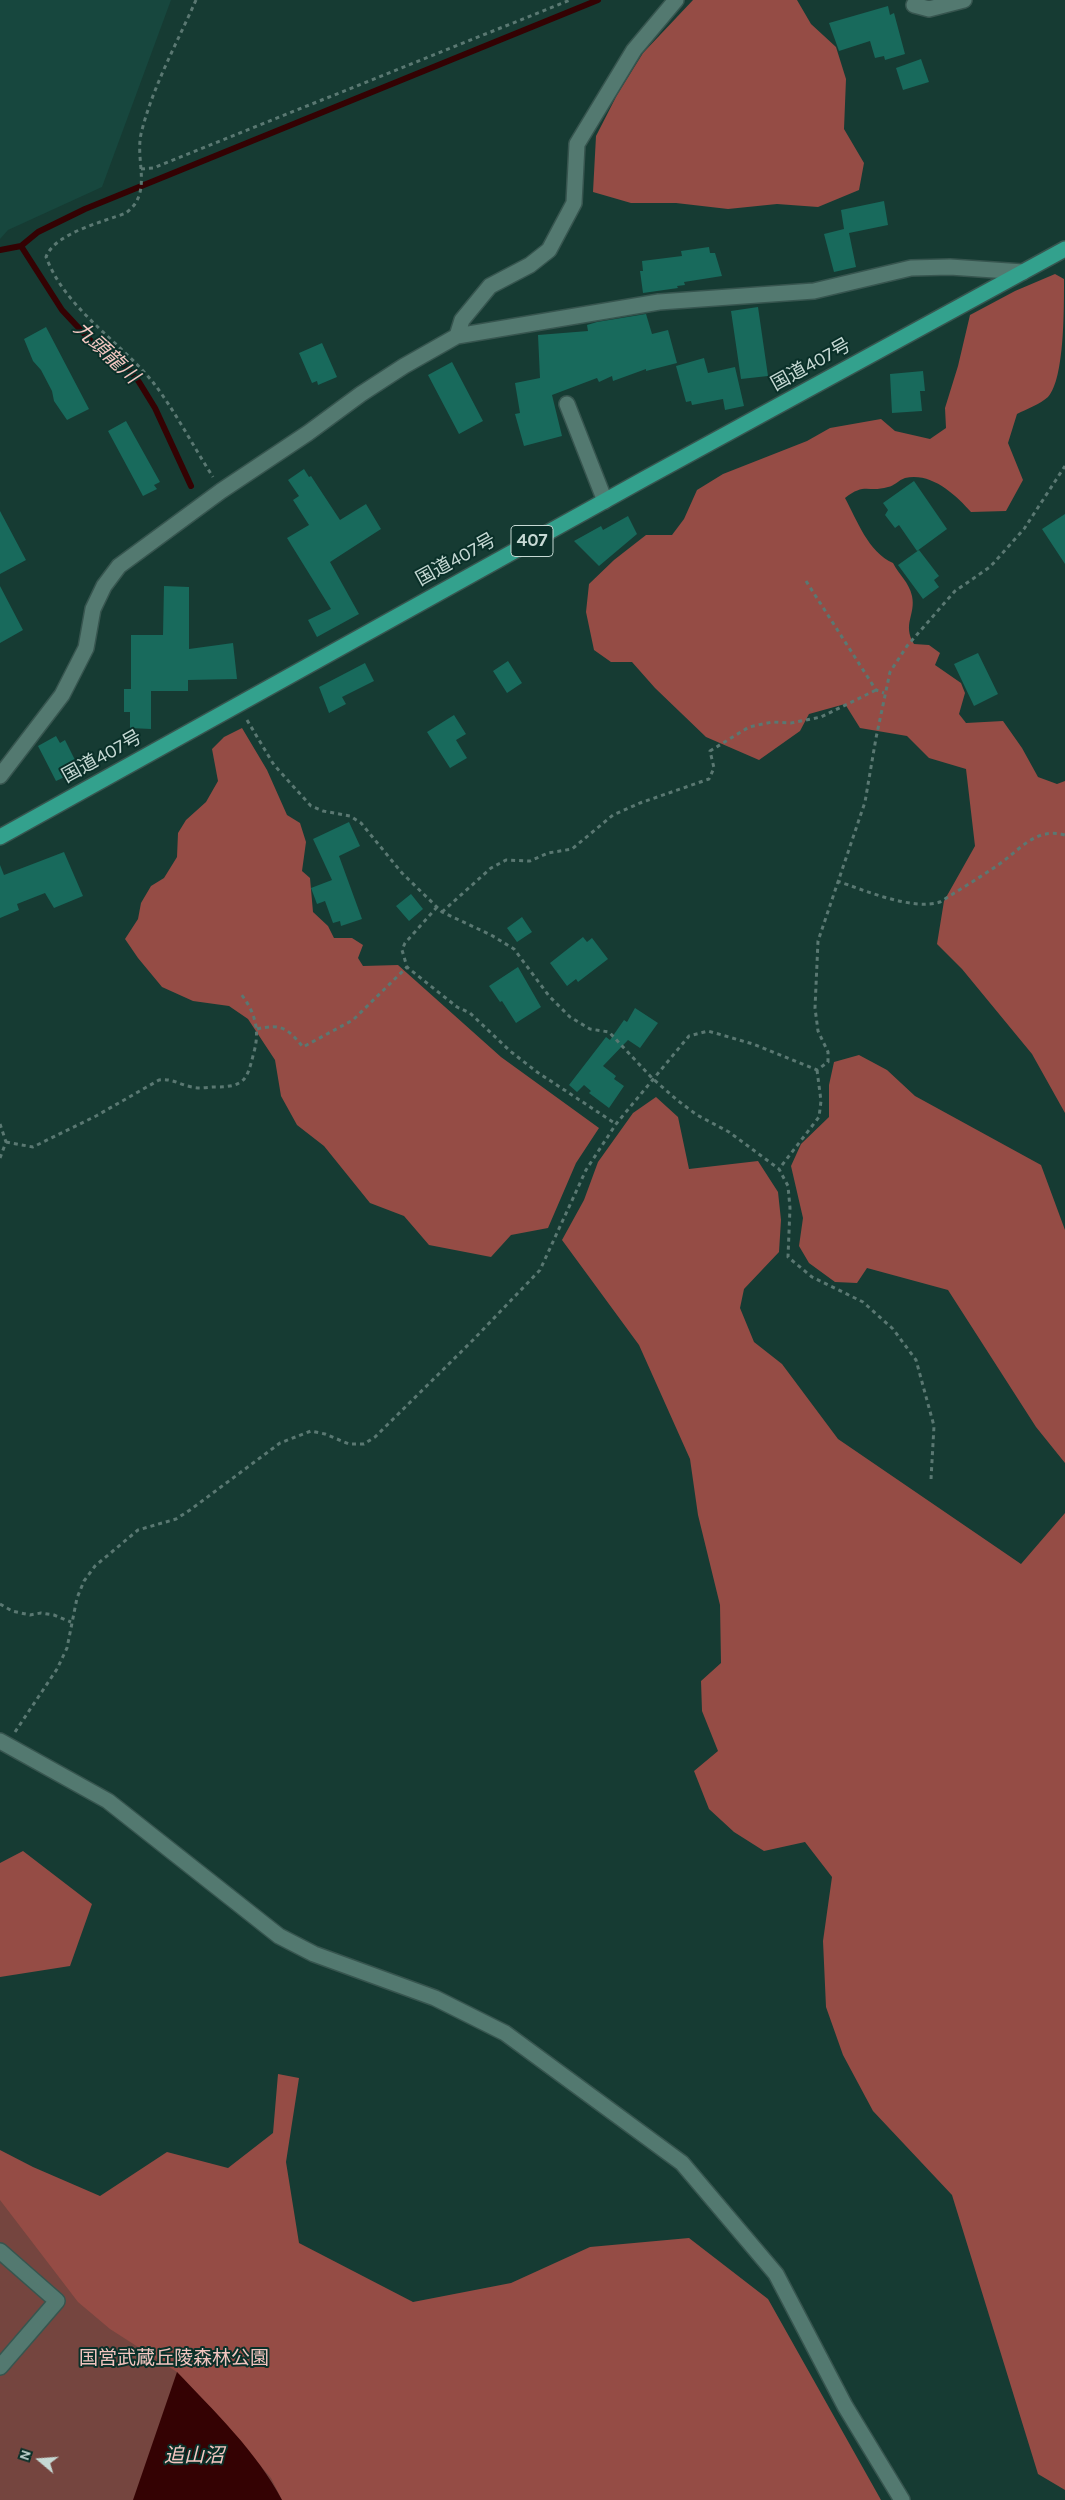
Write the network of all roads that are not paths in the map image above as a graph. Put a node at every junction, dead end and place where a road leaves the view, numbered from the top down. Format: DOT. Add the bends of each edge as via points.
graph roads {
  1 [pos="676,0"];
  2 [pos="964,0"];
  3 [pos="914,5"];
  4 [pos="1065,249"];
  5 [pos="1023,272"];
  6 [pos="457,336"];
  7 [pos="567,404"];
  8 [pos="605,500"];
  9 [pos="0,776"];
  10 [pos="0,837"];
  11 [pos="3,1743"];
  12 [pos="0,2251"];
  13 [pos="0,2367"];
  14 [pos="902,2500"];
  1 -- 6 [label="street" via="634,50 577,144 574,203 549,250 490,286 462,320"];
  2 -- 3 [label="street" via="929,8"];
  4 -- 5 [label="highway, 国道407号 / 407"];
  5 -- 6 [label="street" via="911,268 814,291 659,302"];
  5 -- 8 [label="highway, 国道407号 / 407"];
  6 -- 9 [label="street" via="361,394 221,490 119,566 93,609 86,648 62,695"];
  7 -- 8 [label="street"];
  8 -- 10 [label="highway, 国道407号 / 407"];
  11 -- 14 [label="street" via="108,1801 279,1936 314,1954 435,1998 504,2033 682,2163 776,2274 845,2406"];
  12 -- 13 [label="street" via="57,2301"];
}
